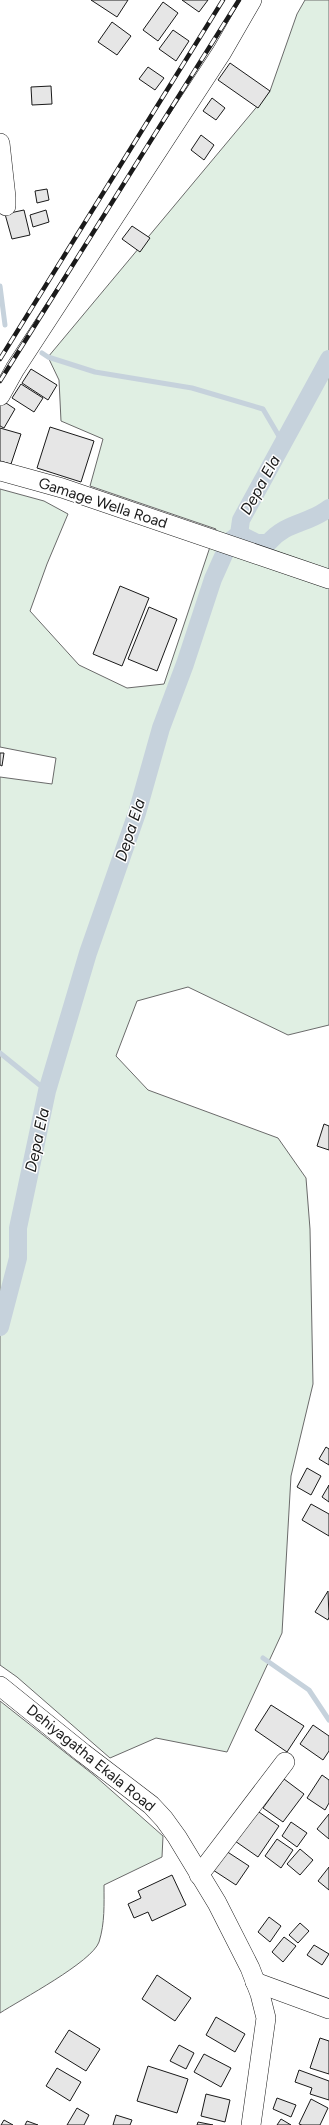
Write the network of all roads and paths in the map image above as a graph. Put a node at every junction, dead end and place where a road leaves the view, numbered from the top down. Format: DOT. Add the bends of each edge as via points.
graph roads {
  1 [pos="252,0"];
  2 [pos="0,143"];
  3 [pos="6,206"];
  4 [pos="0,396"];
  5 [pos="0,471"];
  6 [pos="329,579"];
  7 [pos="0,1686"];
  8 [pos="284,1762"];
  9 [pos="199,1875"];
  10 [pos="255,1982"];
  11 [pos="329,2009"];
  12 [pos="251,2125"];
  1 -- 4 [label="street" via="222,52 19,362"];
  2 -- 3 [label="street"];
  5 -- 6 [label="street, Gamage Wella Road" via="62,488"];
  7 -- 9 [label="street, Dehiyagatha Ekala Road" via="151,1805 164,1819"];
  8 -- 9 [label="street"];
  9 -- 10 [label="street, Dehiyagatha Ekala Road" via="217,1903"];
  10 -- 11 [label="street"];
  10 -- 12 [label="street, Dehiyagatha Ekala Road" via="266,2018"];
}
